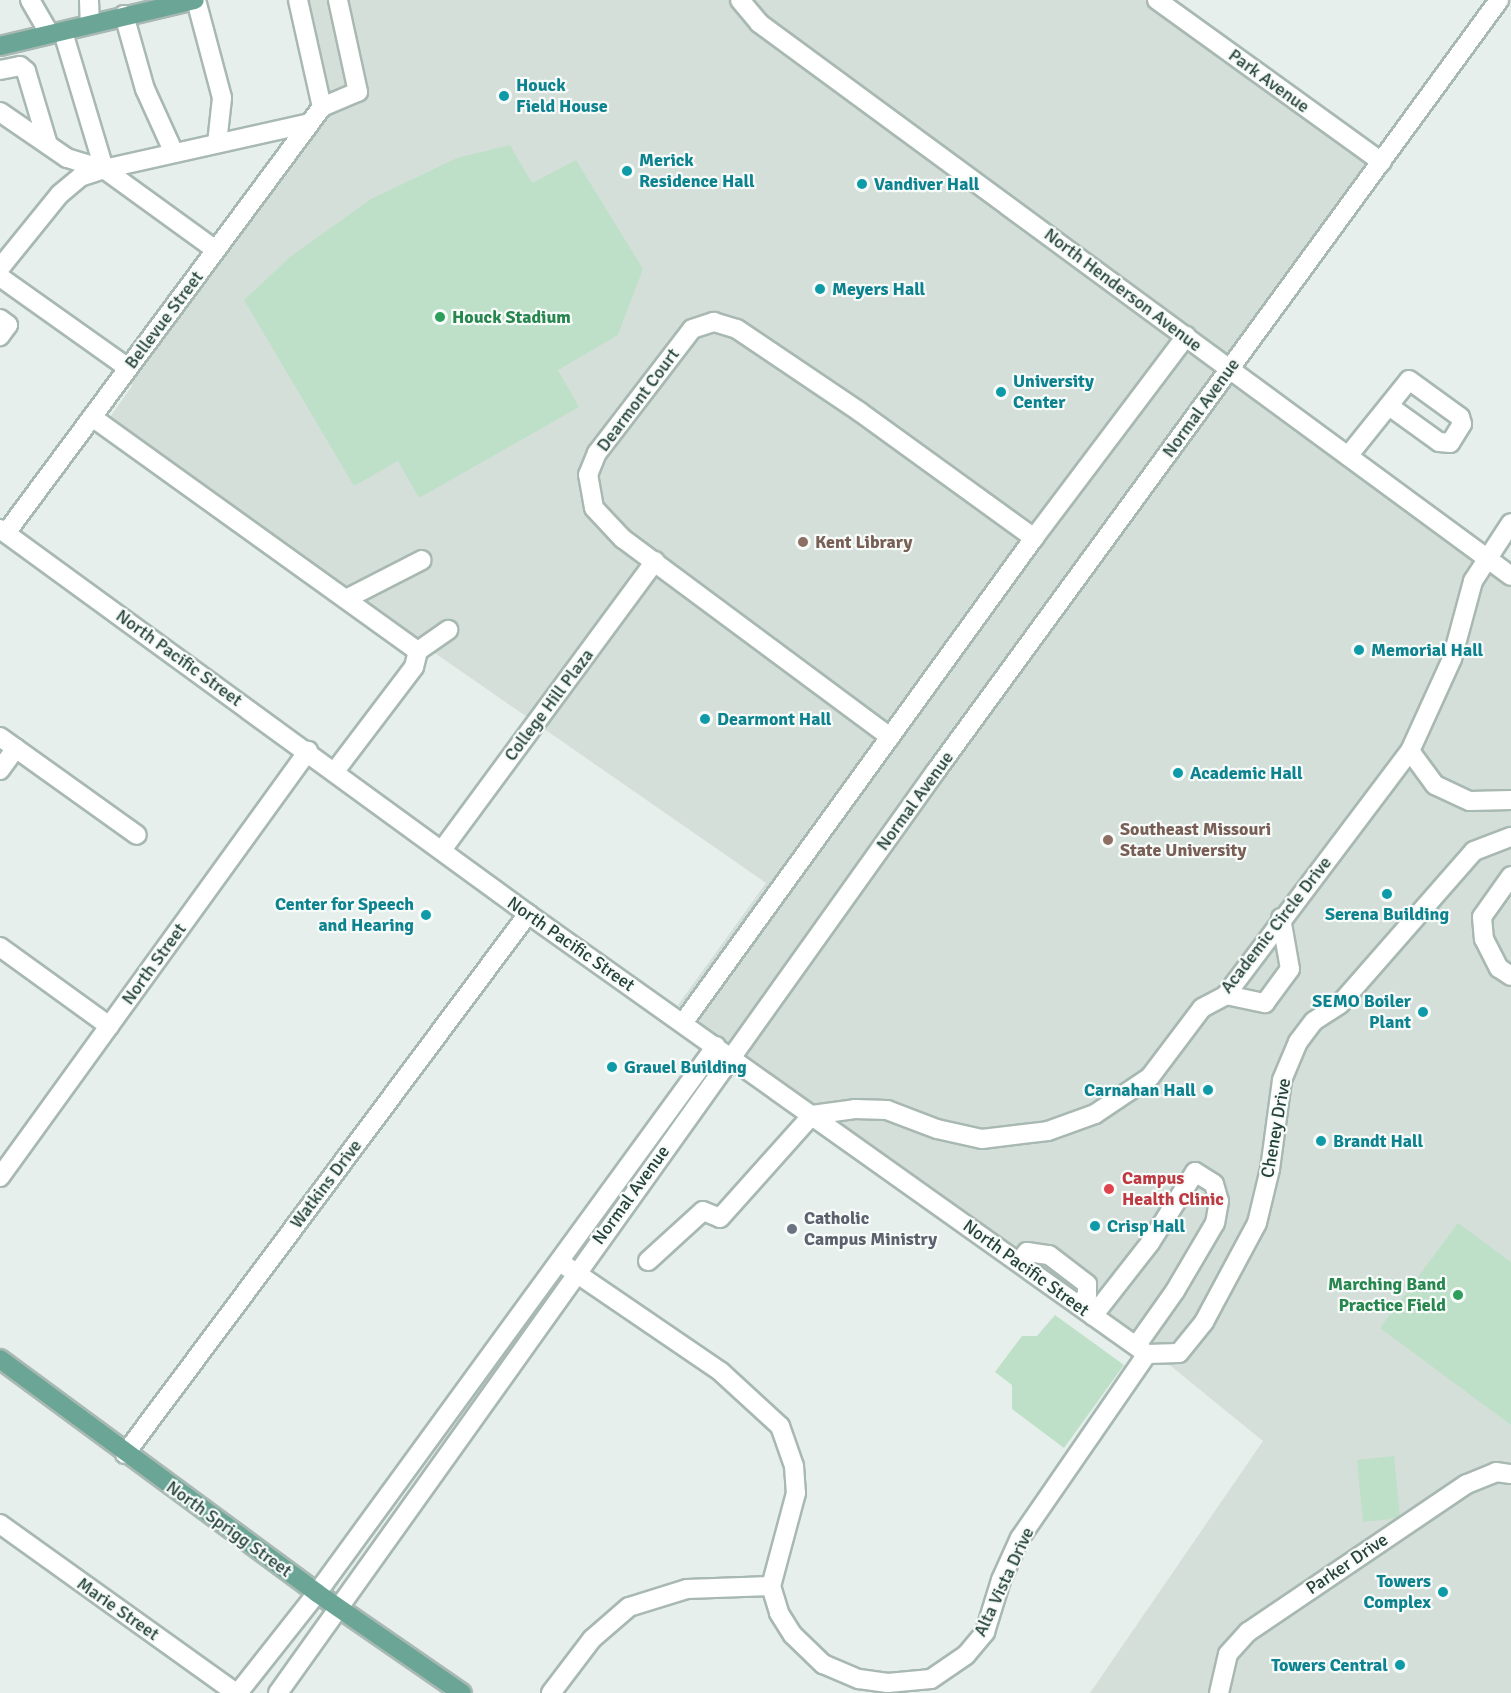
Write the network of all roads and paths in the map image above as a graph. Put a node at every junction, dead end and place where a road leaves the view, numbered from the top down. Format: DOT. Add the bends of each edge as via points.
graph roads {
  1 [pos="30,0"];
  2 [pos="89,0"];
  3 [pos="196,0"];
  4 [pos="298,0"];
  5 [pos="338,0"];
  6 [pos="740,0"];
  7 [pos="1157,0"];
  8 [pos="1499,0"];
  9 [pos="124,15"];
  10 [pos="90,24"];
  11 [pos="56,33"];
  12 [pos="2,42"];
  13 [pos="0,70"];
  14 [pos="322,107"];
  15 [pos="0,112"];
  16 [pos="310,123"];
  17 [pos="217,143"];
  18 [pos="48,145"];
  19 [pos="174,153"];
  20 [pos="1382,162"];
  21 [pos="104,169"];
  22 [pos="216,250"];
  23 [pos="0,268"];
  24 [pos="0,277"];
  25 [pos="0,319"];
  26 [pos="0,336"];
  27 [pos="1186,336"];
  28 [pos="128,368"];
  29 [pos="1230,369"];
  30 [pos="1389,406"];
  31 [pos="93,417"];
  32 [pos="1348,456"];
  33 [pos="1511,523"];
  34 [pos="3,531"];
  35 [pos="1034,538"];
  36 [pos="1486,557"];
  37 [pos="422,560"];
  38 [pos="656,561"];
  39 [pos="1511,576"];
  40 [pos="346,599"];
  41 [pos="448,630"];
  42 [pos="418,651"];
  43 [pos="0,737"];
  44 [pos="890,737"];
  45 [pos="16,748"];
  46 [pos="308,751"];
  47 [pos="1410,751"];
  48 [pos="0,770"];
  49 [pos="335,771"];
  50 [pos="1511,800"];
  51 [pos="137,835"];
  52 [pos="1511,837"];
  53 [pos="442,850"];
  54 [pos="1511,876"];
  55 [pos="528,914"];
  56 [pos="1281,918"];
  57 [pos="0,947"];
  58 [pos="1511,976"];
  59 [pos="1226,994"];
  60 [pos="683,1023"];
  61 [pos="109,1026"];
  62 [pos="723,1052"];
  63 [pos="812,1115"];
  64 [pos="3,1166"];
  65 [pos="560,1262"];
  66 [pos="648,1262"];
  67 [pos="576,1273"];
  68 [pos="1086,1311"];
  69 [pos="1142,1350"];
  70 [pos="0,1359"];
  71 [pos="125,1454"];
  72 [pos="1511,1474"];
  73 [pos="0,1524"];
  74 [pos="771,1586"];
  75 [pos="317,1593"];
  76 [pos="338,1607"];
  77 [pos="238,1693"];
  78 [pos="278,1693"];
  79 [pos="462,1693"];
  80 [pos="551,1693"];
  81 [pos="1219,1693"];
  1 -- 11 [label="street"];
  2 -- 10 [label="street"];
  3 -- 9 [label="main road"];
  3 -- 17 [label="street" via="222,98"];
  4 -- 14 [label="street"];
  5 -- 14 [label="street" via="358,92"];
  6 -- 27 [label="street, North Henderson Avenue" via="759,23"];
  7 -- 20 [label="street, Park Avenue"];
  8 -- 20 [label="street, Normal Avenue"];
  9 -- 10 [label="main road"];
  9 -- 19 [label="street" via="145,89"];
  10 -- 11 [label="main road"];
  11 -- 12 [label="main road"];
  11 -- 21 [label="street"];
  13 -- 18 [label="street" via="20,66 26,71"];
  14 -- 16 [label="street, Bellevue Street"];
  15 -- 18 [label="street"];
  16 -- 17 [label="street"];
  16 -- 22 [label="street, Bellevue Street"];
  17 -- 19 [label="street"];
  18 -- 21 [label="street" via="67,159"];
  19 -- 21 [label="street"];
  20 -- 29 [label="street, Normal Avenue"];
  21 -- 22 [label="street"];
  21 -- 23 [label="street" via="80,177 60,194"];
  22 -- 28 [label="street, Bellevue Street"];
  24 -- 28 [label="street"];
  25 -- 26 [label="street" via="8,325"];
  27 -- 29 [label="street, North Henderson Avenue"];
  27 -- 35 [label="street"];
  28 -- 31 [label="street, Bellevue Street"];
  29 -- 32 [label="street, North Henderson Avenue"];
  29 -- 62 [label="street, Normal Avenue"];
  30 -- 32 [label="street"];
  31 -- 34 [label="street, Bellevue Street"];
  31 -- 40 [label="street"];
  32 -- 36 [label="street, North Henderson Avenue"];
  33 -- 36 [label="street, Academic Circle Drive"];
  34 -- 46 [label="street, North Pacific Street"];
  35 -- 38 [label="street, Dearmont Court" via="860,412 736,329 714,322 692,329 597,453 588,475 594,508 622,539"];
  35 -- 44 [label="street"];
  36 -- 39 [label="street, North Henderson Avenue"];
  36 -- 47 [label="street, Academic Circle Drive" via="1473,581 1452,659"];
  37 -- 40 [label="street"];
  38 -- 44 [label="street, Dearmont Court"];
  38 -- 53 [label="street, College Hill Plaza"];
  40 -- 42 [label="street"];
  41 -- 42 [label="street"];
  42 -- 49 [label="street" via="414,667"];
  43 -- 45 [label="street"];
  44 -- 60 [label="street"];
  45 -- 48 [label="street"];
  45 -- 51 [label="street"];
  46 -- 49 [label="street, North Pacific Street"];
  46 -- 61 [label="street, North Street"];
  47 -- 50 [label="street" via="1435,785 1470,801"];
  47 -- 56 [label="street, Academic Circle Drive"];
  49 -- 53 [label="street, North Pacific Street"];
  52 -- 69 [label="street, Cheney Drive" via="1474,851 1340,1004 1314,1021 1298,1042 1282,1080 1270,1169 1257,1223 1204,1322 1179,1353"];
  53 -- 55 [label="street, North Pacific Street"];
  54 -- 58 [label="street" via="1482,917 1484,939 1499,968"];
  55 -- 60 [label="street, North Pacific Street"];
  55 -- 71 [label="street, Watkins Drive"];
  56 -- 59 [label="street, Academic Circle Drive"];
  56 -- 59 [label="street" via="1290,969 1265,1003"];
  57 -- 61 [label="street"];
  59 -- 63 [label="street, Academic Circle Drive" via="1202,1008 1150,1077 1095,1114 1048,1131 982,1139 937,1130 887,1110 855,1108"];
  60 -- 62 [label="street, North Pacific Street"];
  61 -- 64 [label="street, North Street"];
  62 -- 63 [label="street, North Pacific Street"];
  62 -- 65 [label="street, Normal Avenue"];
  62 -- 67 [label="street, Normal Avenue"];
  63 -- 66 [label="street" via="720,1218 703,1211"];
  63 -- 68 [label="street, North Pacific Street"];
  65 -- 67 [label="street"];
  65 -- 75 [label="street, Normal Avenue"];
  67 -- 74 [label="street" via="721,1372 780,1426 794,1466 796,1494"];
  67 -- 76 [label="street, Normal Avenue"];
  68 -- 69 [label="street, North Pacific Street"];
  68 -- 69 [label="street, Alta Vista Drive" via="1150,1243 1195,1172 1214,1184 1219,1201 1215,1223"];
  69 -- 74 [label="street, Alta Vista Drive" via="1020,1538 1001,1580 985,1632 949,1668 931,1679 906,1683 839,1673 793,1635 779,1613"];
  70 -- 71 [label="main road, North Sprigg Street"];
  71 -- 75 [label="main road, North Sprigg Street"];
  72 -- 81 [label="street, Parker Drive" via="1496,1472 1467,1484 1248,1632 1227,1654"];
  73 -- 77 [label="street, Marie Street"];
  74 -- 80 [label="street" via="687,1589 629,1607 592,1639"];
  75 -- 76 [label="main road, North Sprigg Street"];
  75 -- 77 [label="street, Normal Avenue"];
  76 -- 78 [label="street, Normal Avenue"];
  76 -- 79 [label="main road, North Sprigg Street"];
}
